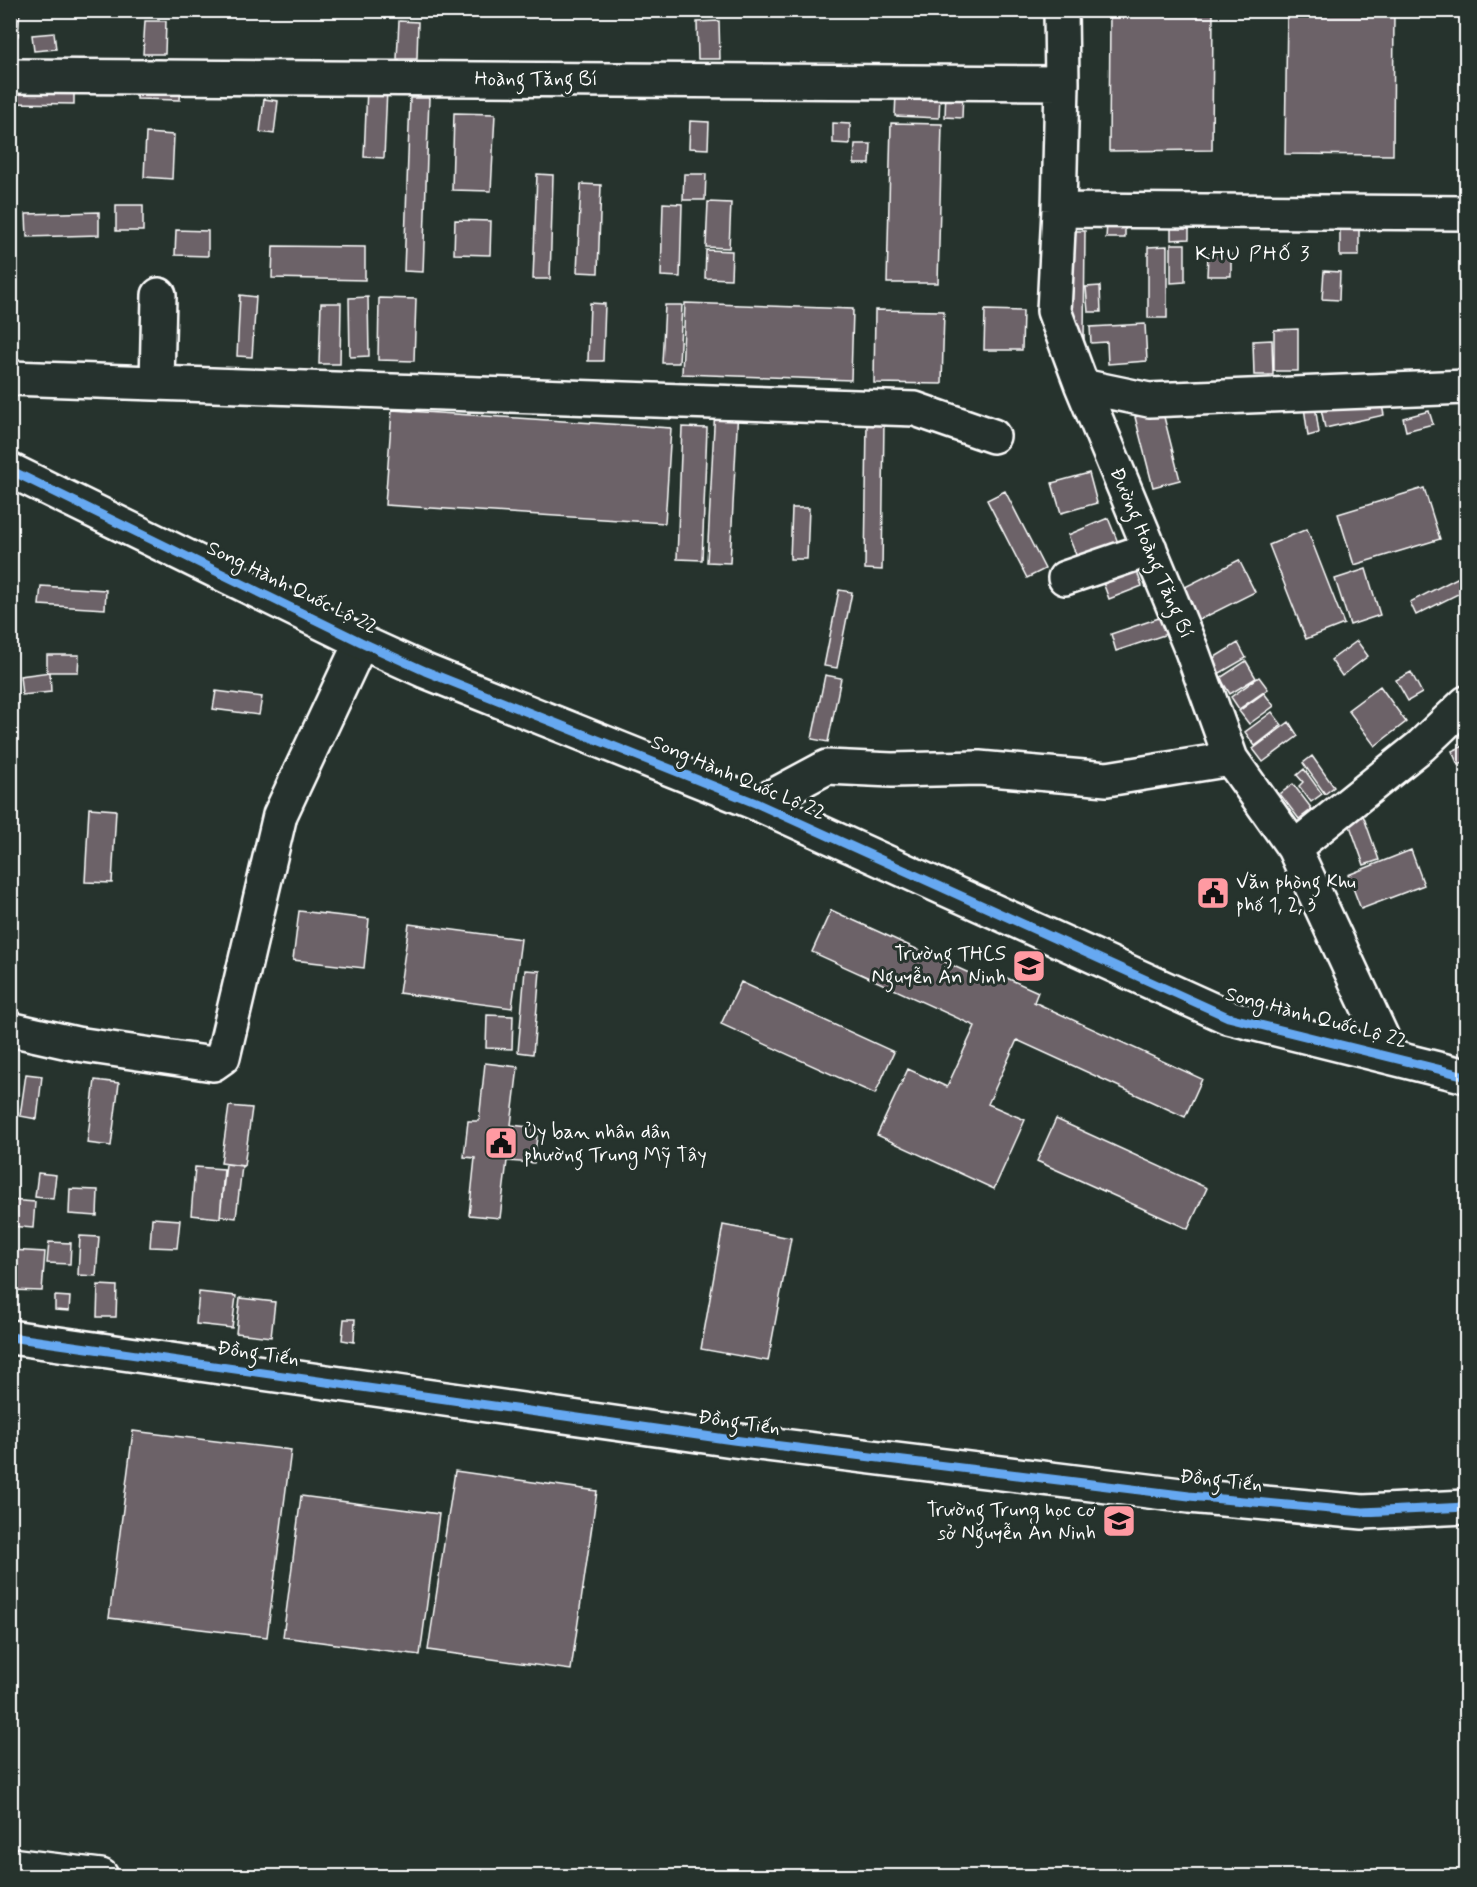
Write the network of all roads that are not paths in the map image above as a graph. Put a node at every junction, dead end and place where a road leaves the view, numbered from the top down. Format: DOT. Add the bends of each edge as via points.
graph roads {
  1 [pos="1060,10"];
  2 [pos="10,76"];
  3 [pos="1062,83"];
  4 [pos="1059,210"];
  5 [pos="1467,213"];
  6 [pos="159,295"];
  7 [pos="10,378"];
  8 [pos="157,382"];
  9 [pos="1082,386"];
  10 [pos="1467,387"];
  11 [pos="993,436"];
  12 [pos="10,470"];
  13 [pos="1150,549"];
  14 [pos="1065,578"];
  15 [pos="361,642"];
  16 [pos="1467,703"];
  17 [pos="1231,759"];
  18 [pos="758,804"];
  19 [pos="1294,848"];
  20 [pos="10,1029"];
  21 [pos="1391,1057"];
  22 [pos="1467,1076"];
  23 [pos="10,1337"];
  24 [pos="1467,1507"];
  25 [pos="10,1865"];
  26 [pos="101,1876"];
  1 -- 3 [label="street, Đường Hoàng Tăng Bí"];
  2 -- 3 [label="street, Hoàng Tăng Bí"];
  3 -- 4 [label="street, Đường Hoàng Tăng Bí"];
  4 -- 5 [label="street"];
  4 -- 9 [label="street, Đường Hoàng Tăng Bí" via="1054,310"];
  6 -- 8 [label="street"];
  7 -- 8 [label="street"];
  8 -- 11 [label="street" via="915,409"];
  9 -- 10 [label="street" via="1149,400"];
  9 -- 13 [label="street, Đường Hoàng Tăng Bí"];
  12 -- 15 [label="street, Song Hành Quốc Lộ 22"];
  13 -- 14 [label="street"];
  13 -- 17 [label="street, Đường Hoàng Tăng Bí"];
  15 -- 18 [label="street, Song Hành Quốc Lộ 22"];
  15 -- 20 [label="street" via="280,815 223,1057 213,1064 77,1044"];
  16 -- 19 [label="street"];
  17 -- 18 [label="street" via="1107,779 979,768 827,767"];
  17 -- 19 [label="street, Đường Hoàng Tăng Bí"];
  18 -- 21 [label="street, Song Hành Quốc Lộ 22" via="1228,1017"];
  19 -- 21 [label="street, Đường Hoàng Tăng Bí"];
  21 -- 22 [label="street, Song Hành Quốc Lộ 22"];
  23 -- 24 [label="street, Đồng Tiến" via="733,1440 1189,1496 1363,1512"];
  25 -- 26 [label="street"];
}
